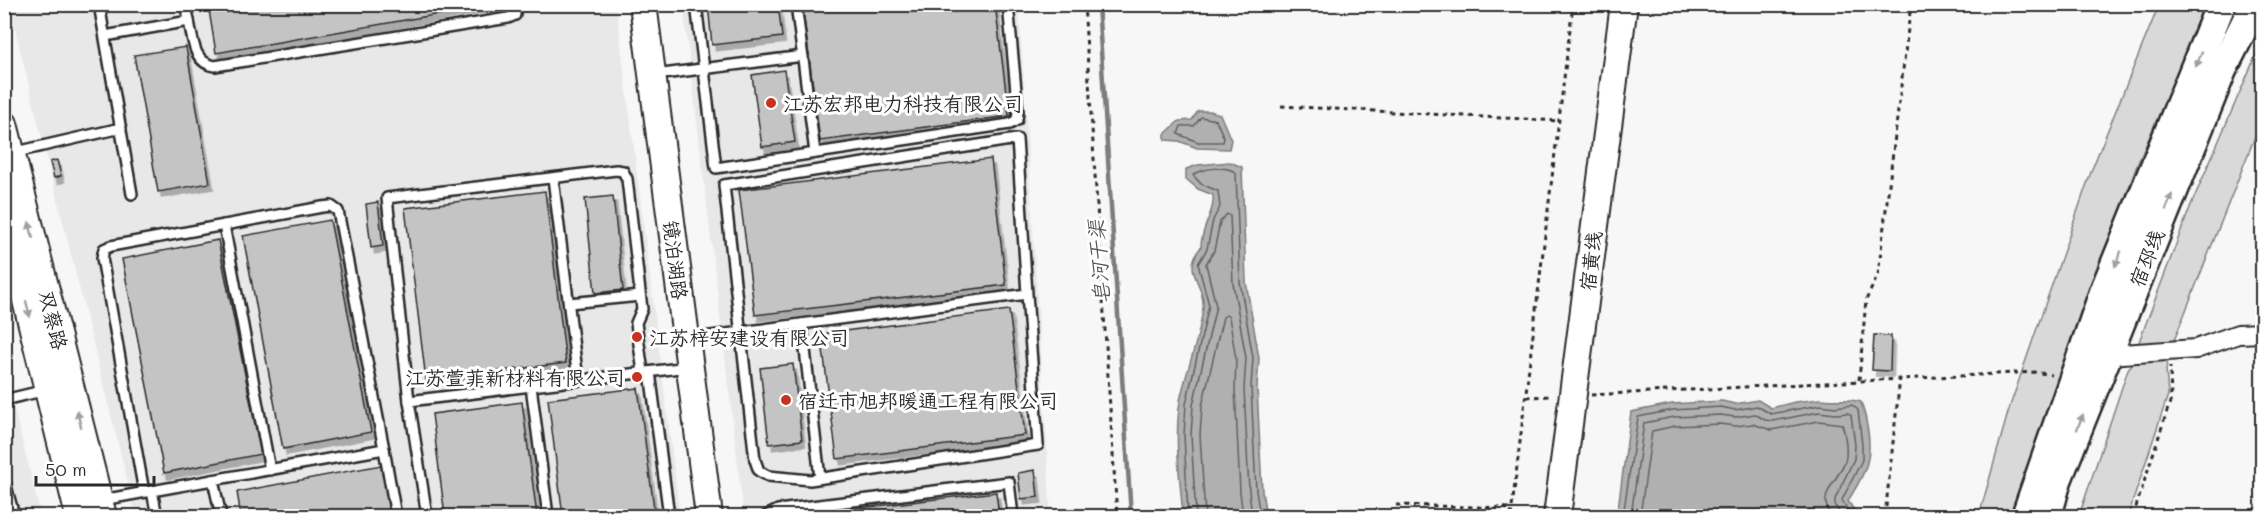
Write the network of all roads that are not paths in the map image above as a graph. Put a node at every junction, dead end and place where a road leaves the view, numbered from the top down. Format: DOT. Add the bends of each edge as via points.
graph roads {
  1 [pos="99,4"];
  2 [pos="186,4"];
  3 [pos="515,4"];
  4 [pos="644,4"];
  5 [pos="696,4"];
  6 [pos="796,4"];
  7 [pos="1008,4"];
  8 [pos="1623,4"];
  9 [pos="2221,4"];
  10 [pos="2255,4"];
  11 [pos="189,21"];
  12 [pos="105,36"];
  13 [pos="803,56"];
  14 [pos="704,68"];
  15 [pos="652,75"];
  16 [pos="4,124"];
  17 [pos="120,128"];
  18 [pos="11,153"];
  19 [pos="815,153"];
  20 [pos="553,178"];
  21 [pos="132,194"];
  22 [pos="4,211"];
  23 [pos="224,225"];
  24 [pos="1027,294"];
  25 [pos="640,296"];
  26 [pos="569,303"];
  27 [pos="802,324"];
  28 [pos="740,332"];
  29 [pos="2262,333"];
  30 [pos="686,339"];
  31 [pos="2107,355"];
  32 [pos="690,367"];
  33 [pos="646,372"];
  34 [pos="578,380"];
  35 [pos="531,386"];
  36 [pos="48,389"];
  37 [pos="4,400"];
  38 [pos="409,401"];
  39 [pos="384,449"];
  40 [pos="270,470"];
  41 [pos="4,478"];
  42 [pos="820,478"];
  43 [pos="213,480"];
  44 [pos="148,492"];
  45 [pos="101,508"];
  46 [pos="14,516"];
  47 [pos="79,516"];
  48 [pos="157,516"];
  49 [pos="221,516"];
  50 [pos="396,516"];
  51 [pos="427,516"];
  52 [pos="548,516"];
  53 [pos="669,516"];
  54 [pos="709,516"];
  55 [pos="766,516"];
  56 [pos="1013,516"];
  57 [pos="1557,516"];
  58 [pos="2026,516"];
  59 [pos="2047,516"];
  1 -- 12 [label="lane"];
  2 -- 11 [label="lane"];
  3 -- 11 [label="lane" via="515,15 508,18 215,66 200,60"];
  4 -- 15 [label="street, 镜泊湖路"];
  5 -- 14 [label="lane"];
  6 -- 13 [label="lane"];
  7 -- 19 [label="lane" via="1017,120"];
  8 -- 57 [label="street, 宿黄线"];
  9 -- 58 [label="main road, 宿邳线, one-way" via="2104,292"];
  31 -- 10 [label="main road, 宿邳线, one-way" via="2222,70"];
  11 -- 12 [label="lane"];
  12 -- 17 [label="lane"];
  13 -- 14 [label="lane"];
  13 -- 19 [label="lane"];
  14 -- 15 [label="lane"];
  14 -- 19 [label="lane" via="716,168"];
  15 -- 30 [label="street, 镜泊湖路"];
  16 -- 18 [label="street, 双蔡路"];
  17 -- 18 [label="lane"];
  17 -- 21 [label="lane"];
  45 -- 18 [label="street, 双蔡路, one-way"];
  20 -- 25 [label="lane" via="623,171"];
  20 -- 26 [label="lane"];
  20 -- 38 [label="lane" via="387,198"];
  22 -- 36 [label="street, 双蔡路, one-way"];
  23 -- 39 [label="lane" via="322,207 331,206 338,211"];
  23 -- 40 [label="lane"];
  23 -- 44 [label="lane" via="104,249 102,258"];
  24 -- 27 [label="lane"];
  24 -- 28 [label="lane" via="1017,140 724,185"];
  24 -- 42 [label="lane" via="1038,445"];
  25 -- 26 [label="lane"];
  25 -- 33 [label="lane" via="642,309 636,323"];
  26 -- 34 [label="lane"];
  27 -- 28 [label="lane"];
  27 -- 42 [label="lane"];
  28 -- 30 [label="lane"];
  28 -- 42 [label="lane" via="759,471 779,478"];
  29 -- 31 [label="street" via="2238,334 2196,349"];
  30 -- 32 [label="street, 镜泊湖路"];
  59 -- 31 [label="main road, 宿邳线, one-way" via="2057,480"];
  32 -- 33 [label="lane"];
  32 -- 54 [label="street, 镜泊湖路"];
  33 -- 34 [label="lane"];
  33 -- 53 [label="lane"];
  34 -- 35 [label="lane"];
  35 -- 38 [label="lane"];
  35 -- 52 [label="lane"];
  36 -- 37 [label="lane"];
  36 -- 47 [label="street, 双蔡路"];
  38 -- 51 [label="lane"];
  39 -- 40 [label="lane"];
  39 -- 50 [label="lane"];
  40 -- 43 [label="lane"];
  41 -- 46 [label="lane"];
  43 -- 44 [label="lane"];
  43 -- 49 [label="lane"];
  44 -- 45 [label="lane"];
  44 -- 48 [label="lane"];
  55 -- 56 [label="lane" via="778,510 1008,482"];
}
